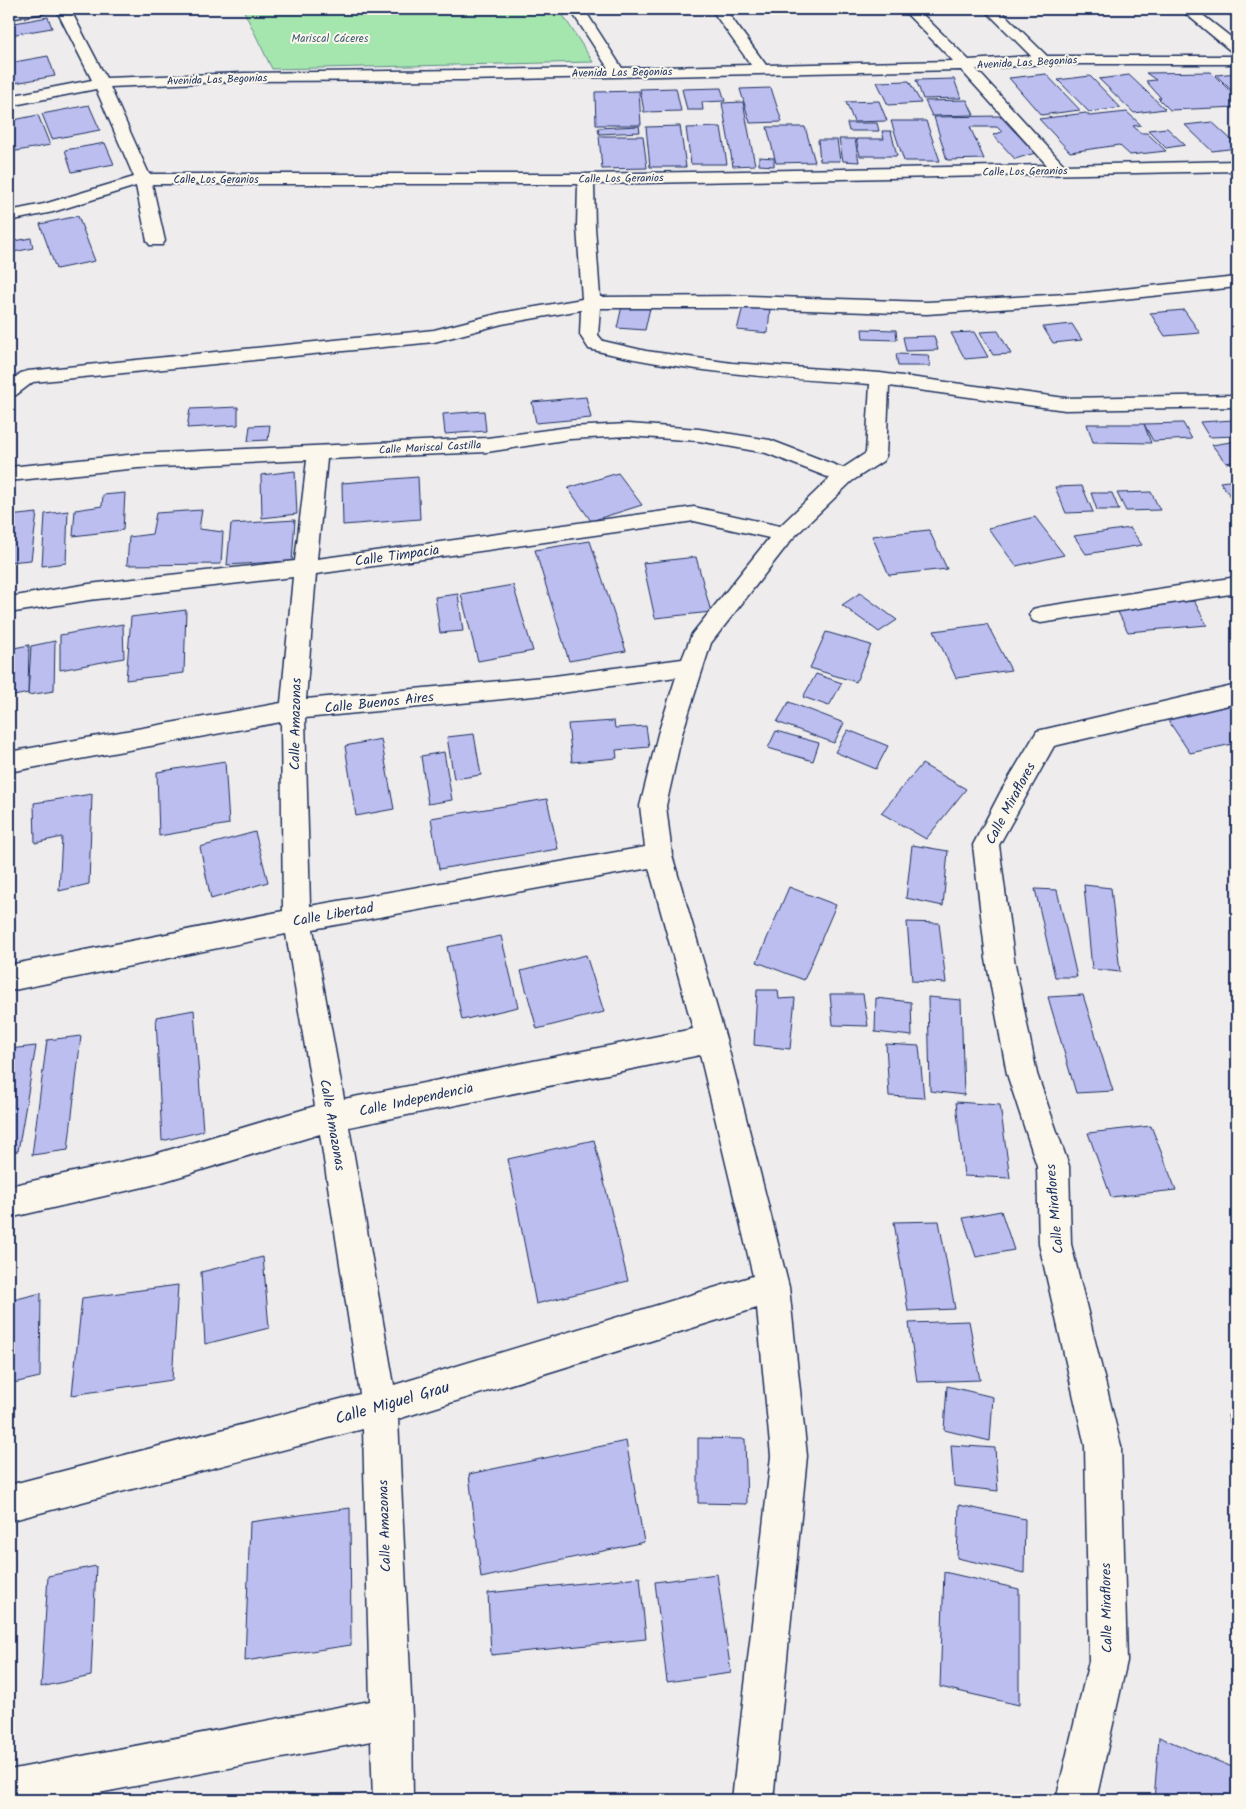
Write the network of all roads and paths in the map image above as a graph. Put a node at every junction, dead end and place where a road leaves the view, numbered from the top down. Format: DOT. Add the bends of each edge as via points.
graph roads {
  1 [pos="44,9"];
  2 [pos="63,9"];
  3 [pos="577,9"];
  4 [pos="718,9"];
  5 [pos="909,9"];
  6 [pos="991,9"];
  7 [pos="1187,9"];
  8 [pos="9,15"];
  9 [pos="1237,49"];
  10 [pos="1043,60"];
  11 [pos="1237,60"];
  12 [pos="965,66"];
  13 [pos="761,69"];
  14 [pos="618,72"];
  15 [pos="101,83"];
  16 [pos="9,101"];
  17 [pos="1237,166"];
  18 [pos="1060,170"];
  19 [pos="143,179"];
  20 [pos="586,179"];
  21 [pos="9,216"];
  22 [pos="156,240"];
  23 [pos="1237,282"];
  24 [pos="591,303"];
  25 [pos="880,379"];
  26 [pos="9,391"];
  27 [pos="1237,401"];
  28 [pos="318,451"];
  29 [pos="9,474"];
  30 [pos="845,476"];
  31 [pos="784,534"];
  32 [pos="305,568"];
  33 [pos="1237,585"];
  34 [pos="9,605"];
  35 [pos="1041,615"];
  36 [pos="692,666"];
  37 [pos="1237,694"];
  38 [pos="293,710"];
  39 [pos="9,762"];
  40 [pos="658,855"];
  41 [pos="297,920"];
  42 [pos="9,978"];
  43 [pos="711,1039"];
  44 [pos="332,1116"];
  45 [pos="9,1202"];
  46 [pos="772,1287"];
  47 [pos="380,1407"];
  48 [pos="9,1502"];
  49 [pos="392,1717"];
  50 [pos="9,1790"];
  51 [pos="393,1800"];
  52 [pos="753,1800"];
  53 [pos="1076,1800"];
  1 -- 8 [label="street"];
  2 -- 15 [label="street"];
  3 -- 14 [label="street"];
  4 -- 13 [label="street"];
  5 -- 12 [label="street"];
  6 -- 10 [label="street"];
  7 -- 9 [label="street"];
  10 -- 11 [label="street, Avenida Las Begonias"];
  10 -- 12 [label="street, Avenida Las Begonias"];
  12 -- 13 [label="street, Avenida Las Begonias"];
  12 -- 18 [label="street"];
  13 -- 14 [label="street, Avenida Las Begonias"];
  14 -- 15 [label="street, Avenida Las Begonias" via="244,77"];
  15 -- 16 [label="street, Avenida Las Begonias"];
  15 -- 19 [label="street"];
  17 -- 18 [label="street, Calle Los Geranios"];
  18 -- 20 [label="street, Calle Los Geranios"];
  19 -- 20 [label="street, Calle Los Geranios"];
  19 -- 21 [label="street, Calle Los Geranios"];
  19 -- 22 [label="street"];
  20 -- 24 [label="street"];
  23 -- 24 [label="street" via="1085,298 927,308 749,302"];
  24 -- 25 [label="street" via="588,335 596,345 646,357 732,370"];
  24 -- 26 [label="street" via="501,319 434,336 28,377"];
  25 -- 27 [label="street" via="1066,404"];
  25 -- 30 [label="street" via="876,456"];
  28 -- 29 [label="street, Calle Mariscal Castilla" via="138,461"];
  28 -- 30 [label="street, Calle Mariscal Castilla" via="487,445 570,433 628,430 699,435 770,447"];
  28 -- 32 [label="street, Calle Amazonas"];
  30 -- 31 [label="street"];
  31 -- 32 [label="street, Calle Timpacia" via="694,514"];
  31 -- 36 [label="street" via="700,640"];
  32 -- 34 [label="street, Calle Timpacia" via="89,592"];
  32 -- 38 [label="street, Calle Amazonas"];
  33 -- 35 [label="street"];
  36 -- 38 [label="street, Calle Buenos Aires" via="554,684"];
  36 -- 40 [label="street" via="670,734 653,806"];
  37 -- 53 [label="street, Calle Miraflores" via="1046,738 986,845 1000,959 1022,1074 1053,1166 1055,1244 1103,1446 1108,1661"];
  38 -- 39 [label="street, Calle Buenos Aires"];
  38 -- 41 [label="street, Calle Amazonas"];
  40 -- 41 [label="street, Calle Libertad"];
  40 -- 43 [label="street"];
  41 -- 42 [label="street, Calle Libertad"];
  41 -- 44 [label="street, Calle Amazonas"];
  43 -- 44 [label="street, Calle Independencia"];
  43 -- 46 [label="street"];
  44 -- 45 [label="street, Calle Independencia" via="152,1170"];
  44 -- 47 [label="street, Calle Amazonas"];
  46 -- 47 [label="street, Calle Miguel Grau"];
  46 -- 52 [label="street" via="789,1456"];
  47 -- 48 [label="street, Calle Miguel Grau"];
  47 -- 49 [label="street, Calle Amazonas"];
  49 -- 50 [label="street"];
  49 -- 51 [label="street, Calle Amazonas"];
}
